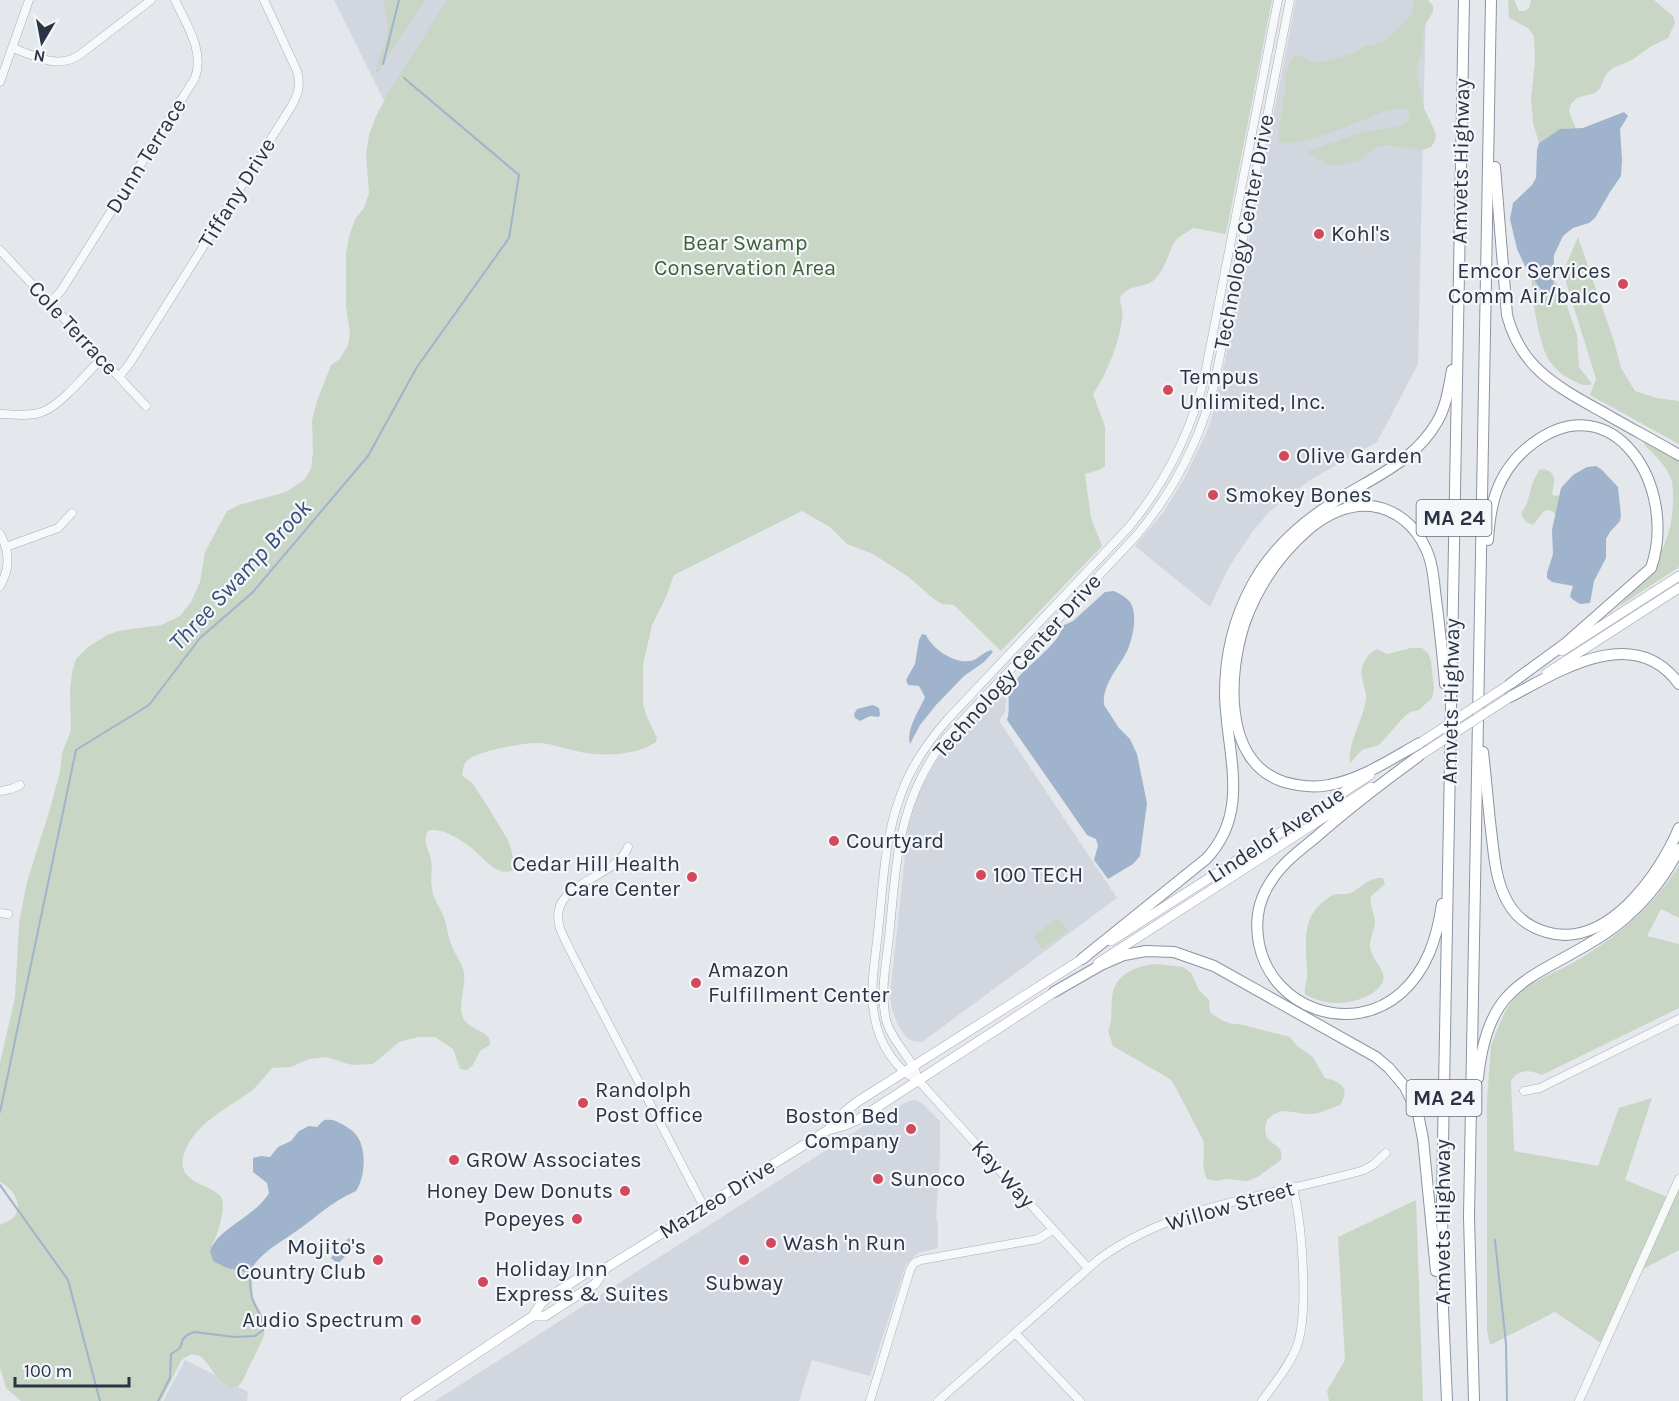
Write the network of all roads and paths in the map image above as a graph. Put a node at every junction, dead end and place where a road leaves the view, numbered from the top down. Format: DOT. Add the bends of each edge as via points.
graph roads {
  1 [pos="29,0"];
  2 [pos="151,0"];
  3 [pos="175,0"];
  4 [pos="264,0"];
  5 [pos="1278,0"];
  6 [pos="1290,0"];
  7 [pos="1464,0"];
  8 [pos="1491,0"];
  9 [pos="1491,36"];
  10 [pos="13,48"];
  11 [pos="0,82"];
  12 [pos="0,250"];
  13 [pos="1459,289"];
  14 [pos="50,303"];
  15 [pos="102,358"];
  16 [pos="119,377"];
  17 [pos="146,406"];
  18 [pos="0,414"];
  19 [pos="1644,450"];
  20 [pos="1679,455"];
  21 [pos="72,513"];
  22 [pos="0,534"];
  23 [pos="1669,534"];
  24 [pos="6,547"];
  25 [pos="1679,576"];
  26 [pos="0,586"];
  27 [pos="1679,588"];
  28 [pos="1480,627"];
  29 [pos="1510,684"];
  30 [pos="1679,684"];
  31 [pos="1479,695"];
  32 [pos="1510,697"];
  33 [pos="1420,742"];
  34 [pos="1450,746"];
  35 [pos="1419,756"];
  36 [pos="20,784"];
  37 [pos="0,791"];
  38 [pos="1449,826"];
  39 [pos="1679,828"];
  40 [pos="628,847"];
  41 [pos="1679,849"];
  42 [pos="1082,959"];
  43 [pos="1054,992"];
  44 [pos="1679,1019"];
  45 [pos="913,1066"];
  46 [pos="903,1072"];
  47 [pos="918,1080"];
  48 [pos="1524,1091"];
  49 [pos="872,1092"];
  50 [pos="884,1102"];
  51 [pos="828,1130"];
  52 [pos="1386,1153"];
  53 [pos="1470,1177"];
  54 [pos="1679,1179"];
  55 [pos="1293,1188"];
  56 [pos="704,1207"];
  57 [pos="1053,1230"];
  58 [pos="606,1268"];
  59 [pos="1088,1268"];
  60 [pos="532,1316"];
  61 [pos="1015,1333"];
  62 [pos="1445,1370"];
  63 [pos="405,1401"];
  64 [pos="870,1401"];
  65 [pos="938,1401"];
  66 [pos="1080,1401"];
  67 [pos="1262,1401"];
  68 [pos="1447,1401"];
  69 [pos="1474,1401"];
  70 [pos="1579,1401"];
  1 -- 10 [label="street"];
  2 -- 10 [label="street" via="66,62 48,61"];
  3 -- 14 [label="street, Dunn Terrace" via="197,51 195,78"];
  4 -- 16 [label="street, Tiffany Drive" via="297,71 297,98"];
  5 -- 46 [label="street, Technology Center Drive" via="1204,379 1183,441 1162,482 1129,527 938,730 917,759 899,798 886,858 873,1006 882,1040"];
  6 -- 45 [label="street, Technology Center Drive" via="1215,381 1188,457 1165,499 1137,535 946,738 927,765 910,802 897,860 884,997 888,1027"];
  7 -- 13 [label="highway, Amvets Highway / MA 24"];
  8 -- 9 [label="highway, Amvets Highway / MA 24"];
  9 -- 20 [label="highway" via="1498,214 1506,303 1513,332 1528,359 1552,383"];
  9 -- 28 [label="highway, Amvets Highway / MA 24"];
  10 -- 11 [label="street"];
  12 -- 14 [label="street, Cole Terrace"];
  13 -- 34 [label="highway, Amvets Highway / MA 24"];
  13 -- 42 [label="highway" via="1451,375 1443,409 1430,434 1404,460 1297,528 1270,558 1242,605 1226,670 1234,805 1223,838 1206,859"];
  14 -- 15 [label="street, Cole Terrace"];
  15 -- 16 [label="street, Cole Terrace"];
  15 -- 18 [label="street" via="46,410 36,414"];
  16 -- 17 [label="street, Cole Terrace"];
  19 -- 28 [label="highway" via="1613,431 1579,426 1536,440 1516,458 1500,482 1493,504"];
  21 -- 24 [label="street" via="55,530"];
  22 -- 24 [label="street"];
  23 -- 29 [label="highway" via="1661,554 1643,577"];
  24 -- 26 [label="street" via="7,567"];
  25 -- 29 [label="main road, Lindelof Avenue"];
  27 -- 32 [label="main road, Lindelof Avenue"];
  28 -- 31 [label="highway, Amvets Highway / MA 24"];
  29 -- 33 [label="main road, Lindelof Avenue, bridge"];
  30 -- 32 [label="highway" via="1653,662 1610,654 1581,660"];
  31 -- 39 [label="highway" via="1497,874 1510,905 1528,924 1561,935 1596,927 1647,882"];
  31 -- 53 [label="highway, Amvets Highway / MA 24"];
  32 -- 35 [label="main road, Lindelof Avenue, bridge"];
  33 -- 34 [label="highway" via="1358,776 1328,785 1305,786 1281,781 1267,773 1248,754 1239,734 1235,671 1251,609 1269,575 1292,545 1327,516 1347,507 1374,506 1399,516 1418,534 1426,549 1433,576"];
  33 -- 42 [label="main road, Lindelof Avenue"];
  34 -- 38 [label="highway, Amvets Highway / MA 24"];
  35 -- 38 [label="highway" via="1288,861 1269,884 1259,911 1258,939 1264,963 1281,988 1312,1009 1341,1015 1367,1012 1401,993 1425,963 1436,935"];
  35 -- 43 [label="main road, Lindelof Avenue"];
  36 -- 37 [label="street"];
  38 -- 62 [label="highway, Amvets Highway / MA 24" via="1442,1198"];
  40 -- 56 [label="street" via="617,864 565,896 558,910 559,924"];
  41 -- 53 [label="highway" via="1654,888 1630,913 1605,933 1525,980 1494,1014 1484,1035 1479,1063"];
  42 -- 45 [label="main road, Lindelof Avenue"];
  43 -- 47 [label="main road, Lindelof Avenue"];
  43 -- 62 [label="highway" via="1124,955 1158,950 1185,954 1214,966 1366,1051 1389,1068 1414,1102 1421,1126"];
  44 -- 48 [label="street" via="1540,1088"];
  45 -- 46 [label="main road, Lindelof Avenue"];
  45 -- 47 [label="street, Technology Center Drive"];
  46 -- 47 [label="street, Technology Center Drive"];
  46 -- 49 [label="main road, Lindelof Avenue"];
  47 -- 50 [label="main road, Lindelof Avenue"];
  47 -- 57 [label="street, Kay Way"];
  49 -- 51 [label="main road, Mazzeo Drive"];
  50 -- 51 [label="main road, Mazzeo Drive" via="846,1125"];
  51 -- 56 [label="main road, Mazzeo Drive"];
  52 -- 55 [label="street, Willow Street" via="1364,1170"];
  53 -- 69 [label="highway, Amvets Highway / MA 24"];
  54 -- 70 [label="street"];
  55 -- 59 [label="street, Willow Street" via="1184,1216 1125,1242"];
  55 -- 67 [label="street" via="1303,1276 1301,1328 1295,1352"];
  56 -- 58 [label="main road, Mazzeo Drive"];
  57 -- 59 [label="street, Kay Way"];
  57 -- 64 [label="street" via="1038,1239 914,1263"];
  58 -- 60 [label="main road, Mazzeo Drive" via="591,1270 574,1281 542,1302"];
  58 -- 60 [label="main road, Mazzeo Drive" via="595,1284 545,1316"];
  59 -- 61 [label="street, Willow Street"];
  60 -- 63 [label="main road, Mazzeo Drive"];
  61 -- 65 [label="street, Willow Street"];
  61 -- 66 [label="street"];
  62 -- 68 [label="highway, Amvets Highway / MA 24"];
}
